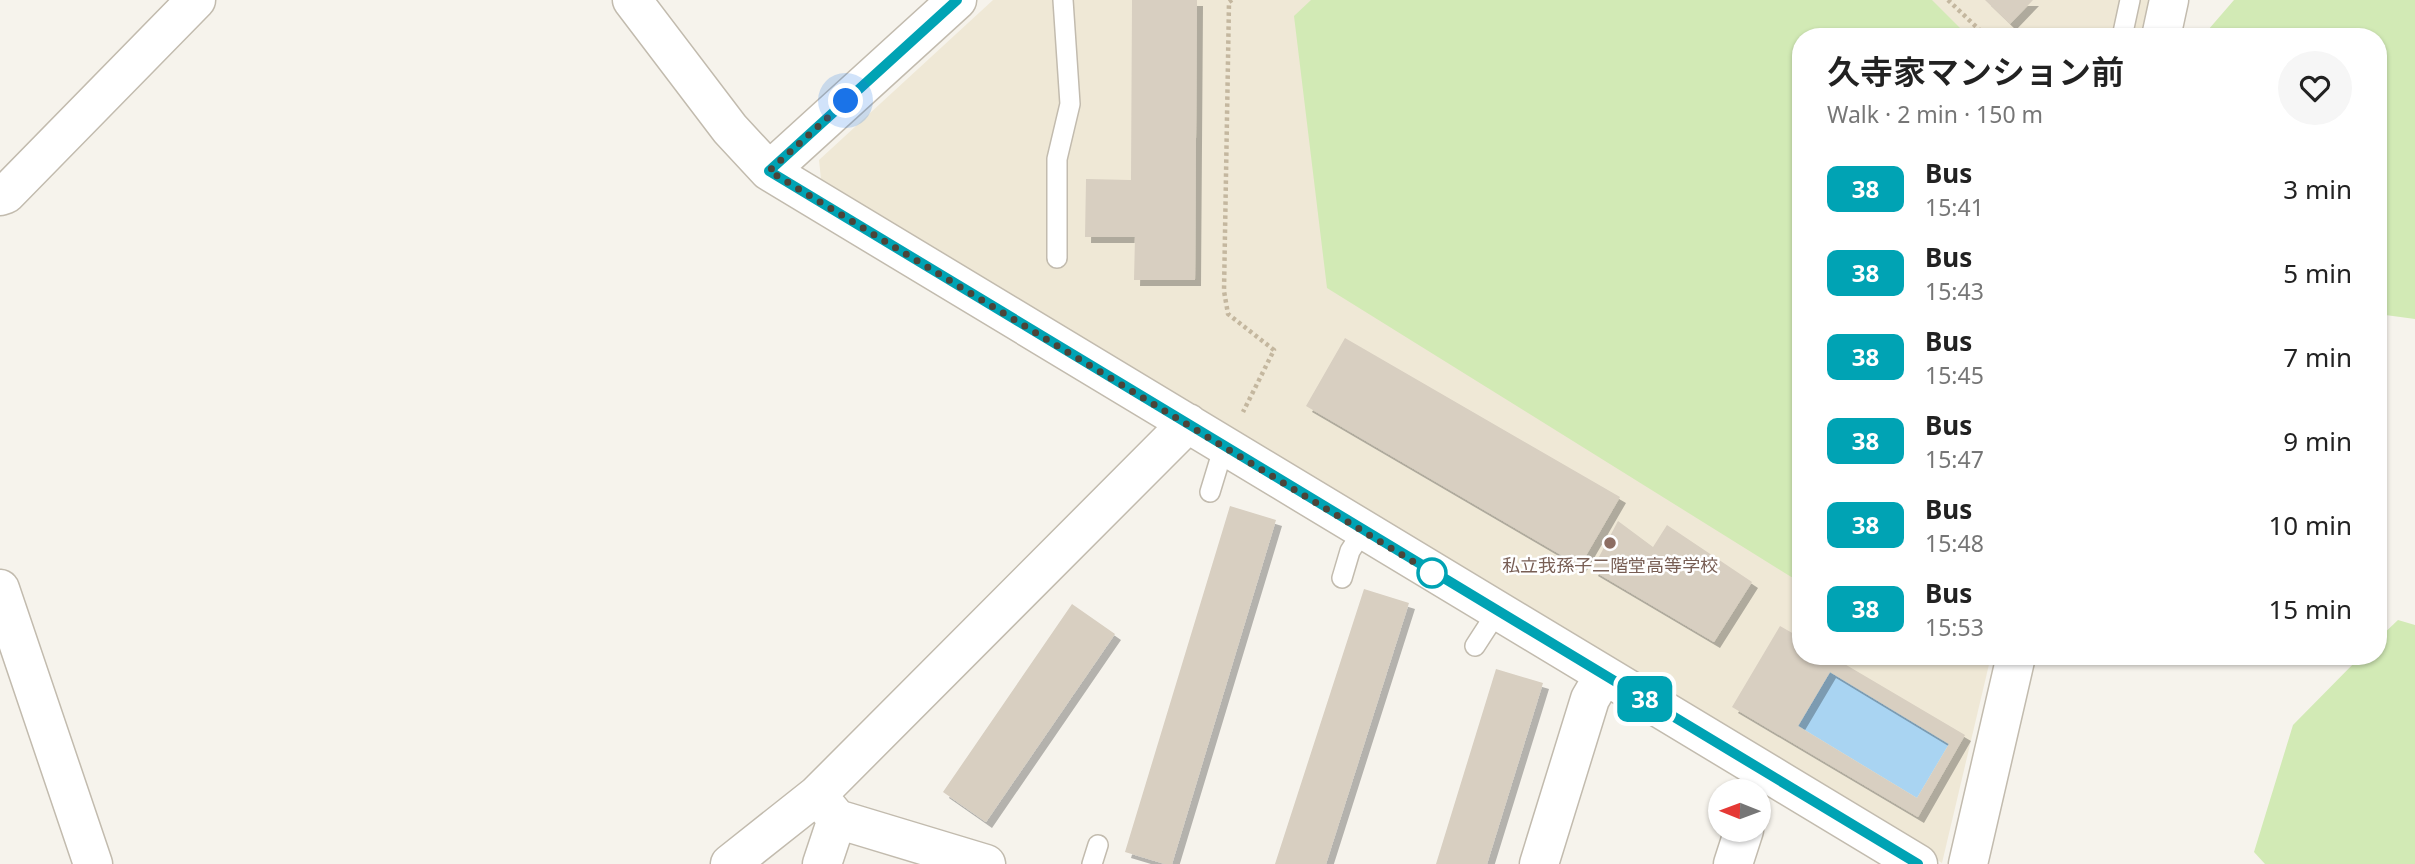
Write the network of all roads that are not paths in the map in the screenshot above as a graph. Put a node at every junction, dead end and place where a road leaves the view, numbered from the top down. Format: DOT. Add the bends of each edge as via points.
graph roads {
  1 [pos="196,0"];
  2 [pos="632,0"];
  3 [pos="957,0"];
  4 [pos="1063,0"];
  5 [pos="2130,0"];
  6 [pos="2169,0"];
  7 [pos="2124,28"];
  8 [pos="2163,28"];
  9 [pos="769,171"];
  10 [pos="0,196"];
  11 [pos="1057,258"];
  12 [pos="1188,423"];
  13 [pos="1224,446"];
  14 [pos="1210,492"];
  15 [pos="1363,531"];
  16 [pos="1342,578"];
  17 [pos="0,589"];
  18 [pos="1497,612"];
  19 [pos="1475,646"];
  20 [pos="2014,665"];
  21 [pos="1604,675"];
  22 [pos="1759,779"];
  23 [pos="1771,786"];
  24 [pos="827,807"];
  25 [pos="1740,842"];
  26 [pos="1098,845"];
  27 [pos="93,864"];
  28 [pos="730,864"];
  29 [pos="822,864"];
  30 [pos="986,864"];
  31 [pos="1092,864"];
  32 [pos="1539,864"];
  33 [pos="1733,864"];
  34 [pos="1918,864"];
  35 [pos="1968,864"];
  1 -- 10 [label="street"];
  2 -- 9 [label="street" via="730,129"];
  3 -- 9 [label="street"];
  4 -- 11 [label="lane" via="1070,104 1057,159"];
  5 -- 7 [label="lane"];
  6 -- 8 [label="street"];
  9 -- 12 [label="street"];
  12 -- 13 [label="street"];
  12 -- 24 [label="street"];
  13 -- 14 [label="lane"];
  13 -- 15 [label="street"];
  15 -- 16 [label="lane" via="1350,551"];
  15 -- 18 [label="street"];
  17 -- 27 [label="street"];
  18 -- 19 [label="lane"];
  18 -- 21 [label="street"];
  20 -- 35 [label="street"];
  21 -- 22 [label="street"];
  21 -- 32 [label="street" via="1590,699"];
  23 -- 34 [label="street"];
  24 -- 28 [label="street"];
  24 -- 29 [label="street"];
  24 -- 30 [label="street"];
  25 -- 33 [label="street"];
  26 -- 31 [label="lane"];
}
